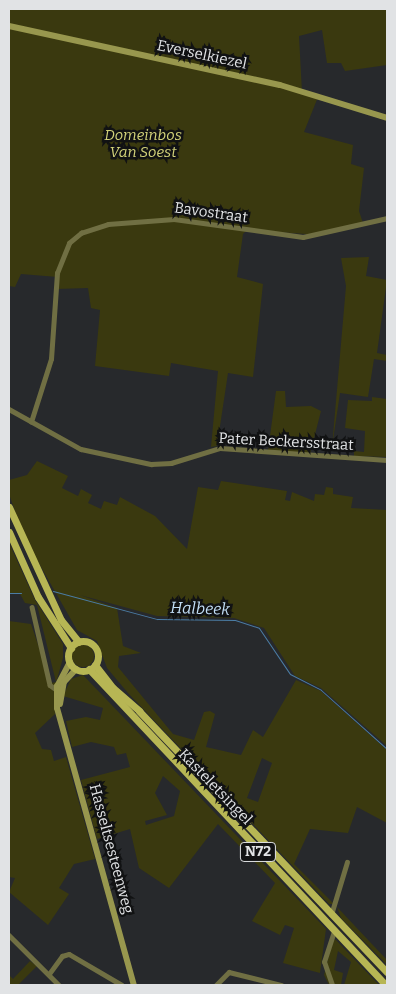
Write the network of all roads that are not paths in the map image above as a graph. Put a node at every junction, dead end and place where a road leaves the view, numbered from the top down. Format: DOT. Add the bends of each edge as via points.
graph roads {
  1 [pos="9,26"];
  2 [pos="387,118"];
  3 [pos="387,218"];
  4 [pos="9,410"];
  5 [pos="31,422"];
  6 [pos="387,460"];
  7 [pos="9,507"];
  8 [pos="9,532"];
  9 [pos="32,607"];
  10 [pos="58,621"];
  11 [pos="79,642"];
  12 [pos="71,648"];
  13 [pos="70,662"];
  14 [pos="92,667"];
  15 [pos="76,669"];
  16 [pos="56,690"];
  17 [pos="61,721"];
  18 [pos="347,862"];
  19 [pos="331,915"];
  20 [pos="334,931"];
  21 [pos="9,935"];
  22 [pos="387,972"];
  23 [pos="49,974"];
  24 [pos="59,985"];
  25 [pos="122,985"];
  26 [pos="134,985"];
  27 [pos="216,985"];
  28 [pos="281,985"];
  29 [pos="332,985"];
  30 [pos="386,985"];
  1 -- 2 [label="street, Everselkiezel" via="280,85"];
  3 -- 5 [label="street, Bavostraat" via="303,238 174,219 108,224 81,233 69,243 58,273 51,359"];
  4 -- 5 [label="street, Pater Beckersstraat"];
  5 -- 6 [label="street, Pater Beckersstraat" via="86,451 151,464 171,463 220,448"];
  7 -- 10 [label="main road, N72"];
  8 -- 10 [label="main road, N72" via="32,586"];
  9 -- 16 [label="street, Hasseltsesteenweg" via="50,685"];
  10 -- 11 [label="main road, N72"];
  10 -- 12 [label="main road, N72"];
  11 -- 12 [label="main road"];
  11 -- 14 [label="main road, N72" via="95,648"];
  12 -- 13 [label="main road"];
  13 -- 15 [label="main road"];
  13 -- 16 [label="street"];
  14 -- 15 [label="main road"];
  14 -- 19 [label="main road, Kasteletsingel / N72"];
  14 -- 20 [label="main road, Kasteletsingel / N72"];
  15 -- 17 [label="street, Hasseltsesteenweg" via="61,690"];
  16 -- 17 [label="street, Hasseltsesteenweg"];
  17 -- 26 [label="street, Hasseltsesteenweg"];
  18 -- 19 [label="street"];
  19 -- 22 [label="main road, Kasteletsingel / N72"];
  20 -- 29 [label="street" via="324,968"];
  20 -- 30 [label="main road, Kasteletsingel / N72"];
  21 -- 23 [label="street"];
  23 -- 24 [label="street"];
  23 -- 25 [label="street" via="62,956 69,954"];
  27 -- 28 [label="street" via="229,972"];
}
